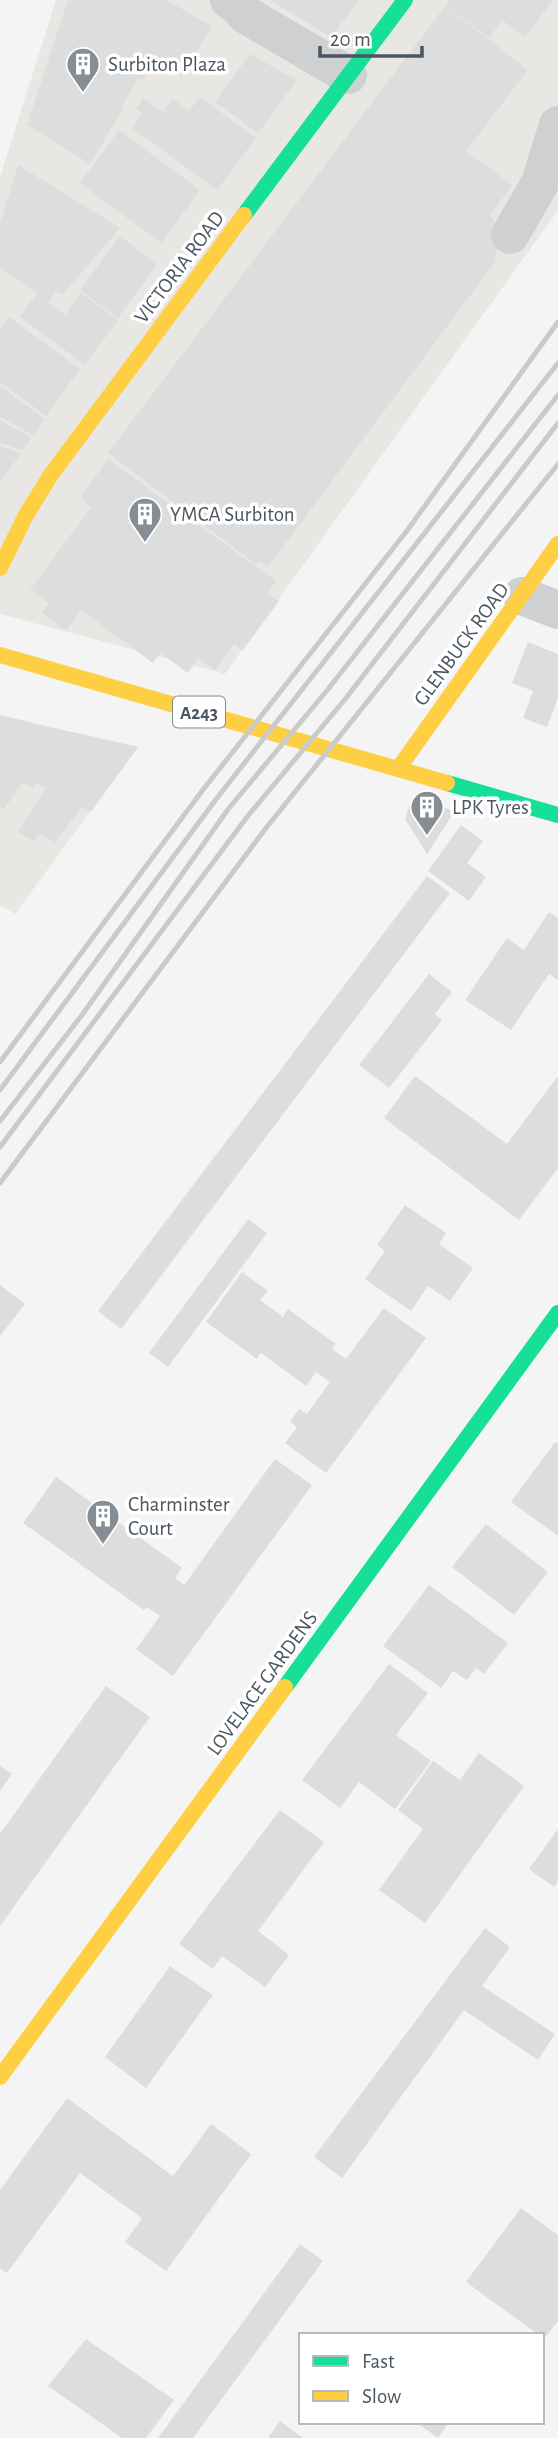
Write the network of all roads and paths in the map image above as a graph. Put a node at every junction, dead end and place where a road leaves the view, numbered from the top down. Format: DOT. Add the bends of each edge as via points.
graph roads {
  1 [pos="229,0"];
  2 [pos="405,0"];
  3 [pos="348,75"];
  4 [pos="558,125"];
  5 [pos="510,235"];
  6 [pos="558,544"];
  7 [pos="0,568"];
  8 [pos="522,596"];
  9 [pos="558,610"];
  10 [pos="0,655"];
  11 [pos="398,769"];
  12 [pos="558,815"];
  13 [pos="558,1313"];
  14 [pos="0,2077"];
  1 -- 3 [label="street" via="246,15"];
  2 -- 3 [label="main road, VICTORIA ROAD"];
  3 -- 7 [label="main road, VICTORIA ROAD" via="50,476"];
  4 -- 5 [label="street" via="540,183"];
  6 -- 8 [label="main road, GLENBUCK ROAD"];
  8 -- 9 [label="street"];
  8 -- 11 [label="main road, GLENBUCK ROAD"];
  10 -- 11 [label="main road, A243"];
  11 -- 12 [label="main road, A243"];
  13 -- 14 [label="main road, LOVELACE GARDENS"];
}
